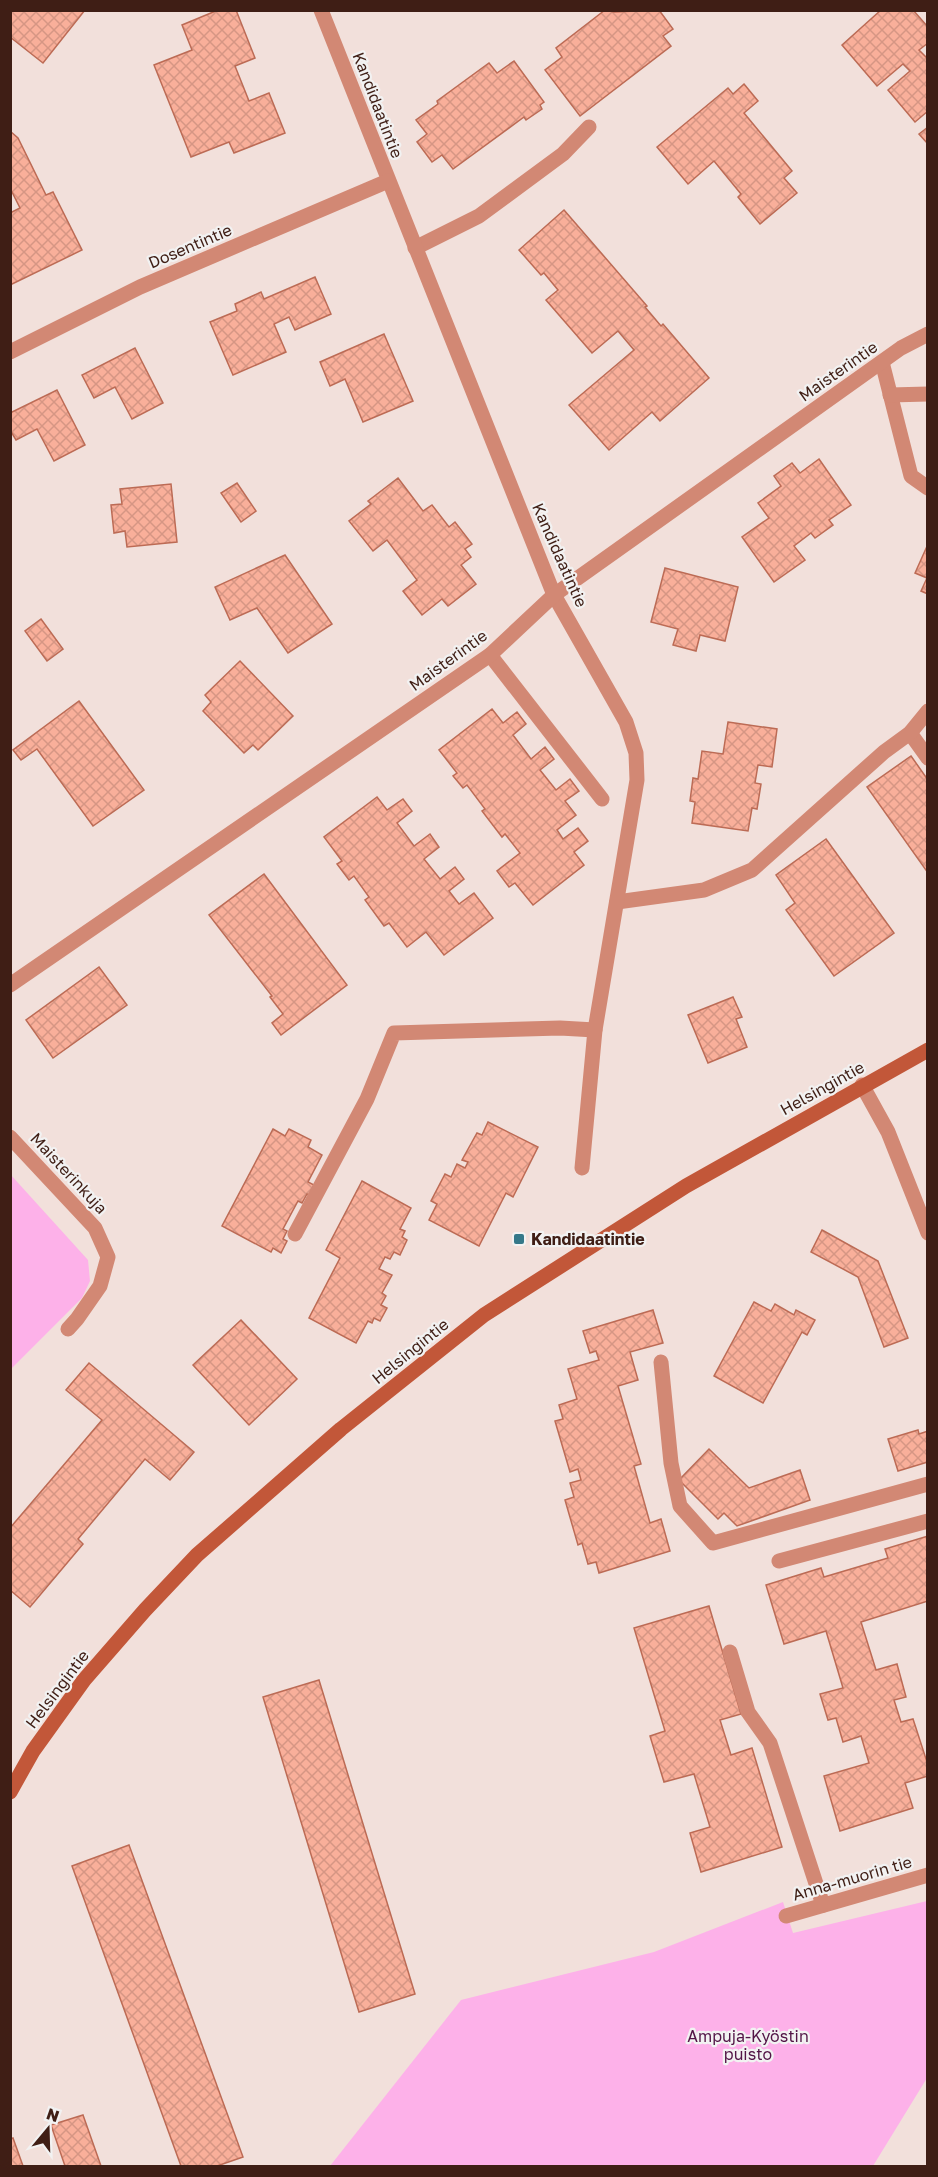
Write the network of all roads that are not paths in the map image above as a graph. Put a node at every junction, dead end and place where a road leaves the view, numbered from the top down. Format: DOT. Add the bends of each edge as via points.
graph roads {
  1 [pos="321,10"];
  2 [pos="589,127"];
  3 [pos="388,182"];
  4 [pos="415,248"];
  5 [pos="927,334"];
  6 [pos="10,352"];
  7 [pos="882,362"];
  8 [pos="927,394"];
  9 [pos="890,395"];
  10 [pos="927,488"];
  11 [pos="554,595"];
  12 [pos="490,655"];
  13 [pos="927,711"];
  14 [pos="910,733"];
  15 [pos="927,758"];
  16 [pos="602,799"];
  17 [pos="617,902"];
  18 [pos="10,985"];
  19 [pos="595,1030"];
  20 [pos="927,1050"];
  21 [pos="862,1086"];
  22 [pos="10,1137"];
  23 [pos="582,1168"];
  24 [pos="927,1233"];
  25 [pos="295,1234"];
  26 [pos="68,1329"];
  27 [pos="661,1362"];
  28 [pos="927,1484"];
  29 [pos="927,1521"];
  30 [pos="779,1560"];
  31 [pos="729,1652"];
  32 [pos="10,1792"];
  33 [pos="927,1875"];
  34 [pos="823,1905"];
  35 [pos="786,1916"];
  1 -- 3 [label="street, Kandidaatintie"];
  2 -- 4 [label="street" via="563,154 479,216"];
  3 -- 4 [label="street, Kandidaatintie"];
  3 -- 6 [label="street, Dosentintie" via="140,287"];
  4 -- 11 [label="street, Kandidaatintie"];
  5 -- 7 [label="street, Maisterintie"];
  7 -- 9 [label="street"];
  7 -- 11 [label="street, Maisterintie"];
  8 -- 9 [label="street"];
  9 -- 10 [label="street" via="911,476"];
  11 -- 12 [label="street, Maisterintie"];
  11 -- 17 [label="street, Kandidaatintie" via="626,722 636,753 637,780"];
  12 -- 16 [label="street"];
  12 -- 18 [label="street, Maisterintie"];
  13 -- 14 [label="street"];
  14 -- 15 [label="street"];
  14 -- 17 [label="street" via="752,870 704,891"];
  17 -- 19 [label="street, Kandidaatintie"];
  19 -- 23 [label="street, Kandidaatintie"];
  19 -- 25 [label="street" via="394,1033 367,1099"];
  20 -- 21 [label="main road, Helsingintie"];
  21 -- 24 [label="street" via="888,1132"];
  21 -- 32 [label="main road, Helsingintie" via="686,1186 484,1315 341,1429 197,1555 145,1610 84,1680 33,1751"];
  22 -- 26 [label="street, Maisterinkuja" via="95,1228 108,1257 99,1286"];
  27 -- 28 [label="street" via="671,1463 680,1506 712,1543"];
  29 -- 30 [label="street"];
  31 -- 34 [label="street" via="748,1712 770,1743"];
  33 -- 34 [label="street, Anna-muorin tie"];
  34 -- 35 [label="street, Anna-muorin tie"];
}
